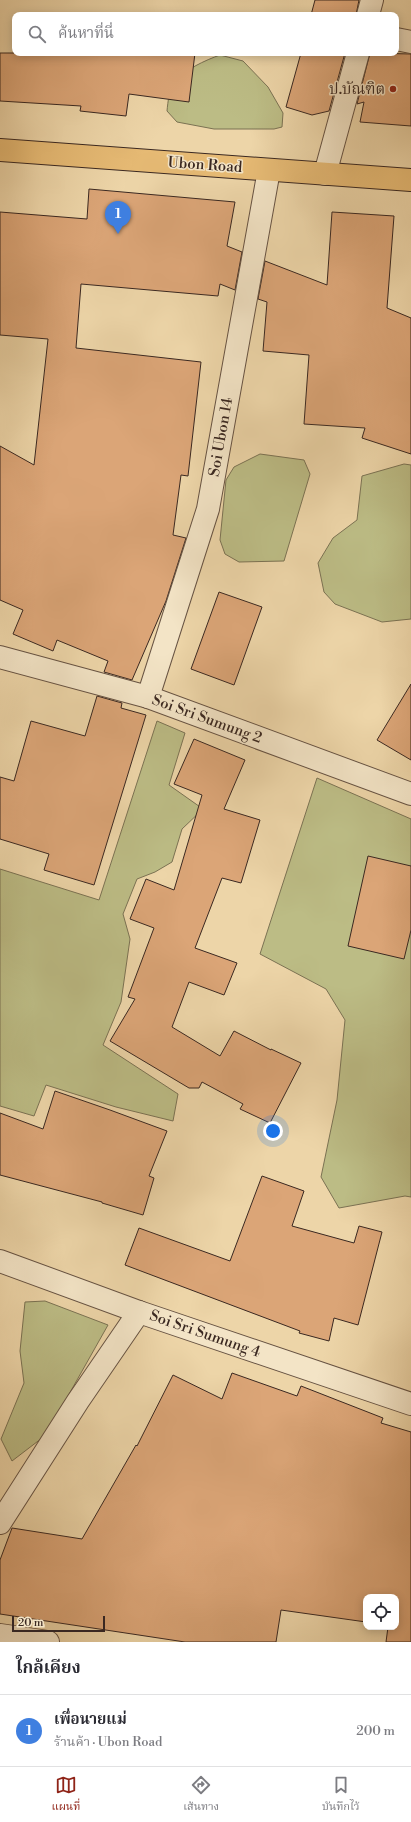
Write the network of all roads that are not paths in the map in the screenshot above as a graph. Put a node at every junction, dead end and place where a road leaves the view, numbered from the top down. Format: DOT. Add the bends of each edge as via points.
graph roads {
  1 [pos="372,0"];
  2 [pos="369,12"];
  3 [pos="399,40"];
  4 [pos="411,42"];
  5 [pos="357,56"];
  6 [pos="0,150"];
  7 [pos="269,170"];
  8 [pos="325,174"];
  9 [pos="411,180"];
  10 [pos="0,657"];
  11 [pos="148,697"];
  12 [pos="411,794"];
  13 [pos="0,1261"];
  14 [pos="139,1312"];
  15 [pos="411,1404"];
  16 [pos="0,1523"];
  17 [pos="0,1635"];
  18 [pos="48,1642"];
  1 -- 2 [label="street"];
  3 -- 4 [label="street"];
  5 -- 8 [label="street"];
  6 -- 7 [label="main road, Ubon Road"];
  7 -- 8 [label="main road, Ubon Road"];
  7 -- 11 [label="street, Soi Ubon 14" via="208,509"];
  8 -- 9 [label="main road, Ubon Road"];
  10 -- 11 [label="street, Soi Sri Sumung 2"];
  11 -- 12 [label="street, Soi Sri Sumung 2"];
  13 -- 14 [label="street, Soi Sri Sumung 4"];
  14 -- 15 [label="street, Soi Sri Sumung 4"];
  14 -- 16 [label="street"];
  17 -- 18 [label="street"];
}
